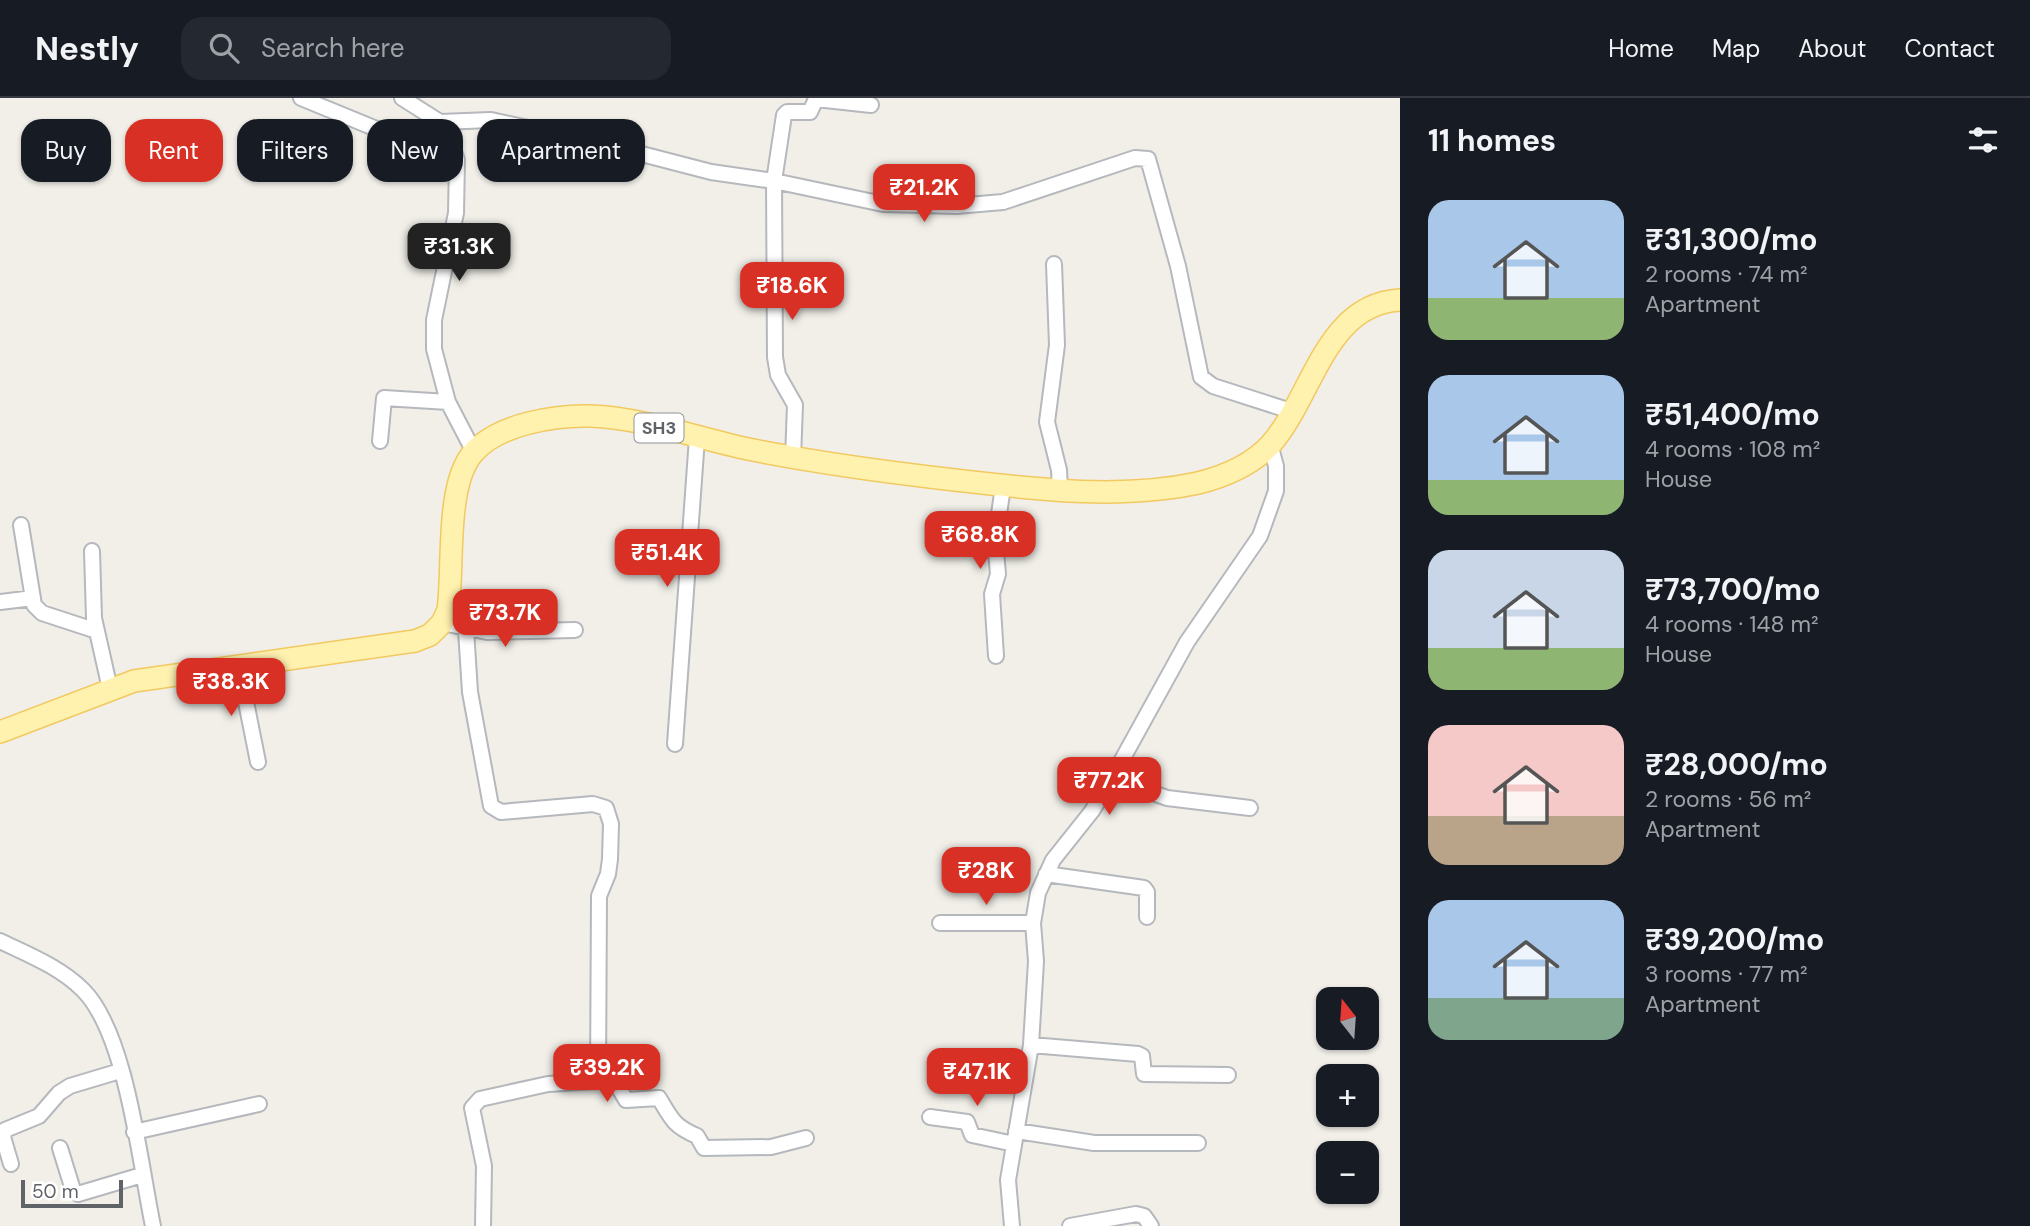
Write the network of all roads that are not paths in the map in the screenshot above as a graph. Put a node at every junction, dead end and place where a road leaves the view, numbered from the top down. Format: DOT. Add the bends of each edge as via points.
graph roads {
  1 [pos="301,98"];
  2 [pos="402,98"];
  3 [pos="871,105"];
  4 [pos="435,119"];
  5 [pos="463,121"];
  6 [pos="367,125"];
  7 [pos="774,181"];
  8 [pos="457,182"];
  9 [pos="1054,264"];
  10 [pos="1400,300"];
  11 [pos="448,402"];
  12 [pos="1294,412"];
  13 [pos="697,438"];
  14 [pos="380,441"];
  15 [pos="1270,444"];
  16 [pos="474,452"];
  17 [pos="793,458"];
  18 [pos="1003,487"];
  19 [pos="1059,490"];
  20 [pos="21,525"];
  21 [pos="92,551"];
  22 [pos="33,598"];
  23 [pos="0,601"];
  24 [pos="442,623"];
  25 [pos="466,630"];
  26 [pos="575,630"];
  27 [pos="97,631"];
  28 [pos="996,656"];
  29 [pos="239,667"];
  30 [pos="110,688"];
  31 [pos="0,732"];
  32 [pos="675,744"];
  33 [pos="258,762"];
  34 [pos="1112,778"];
  35 [pos="1250,808"];
  36 [pos="1046,874"];
  37 [pos="1147,917"];
  38 [pos="940,923"];
  39 [pos="1033,923"];
  40 [pos="0,941"];
  41 [pos="1031,1045"];
  42 [pos="120,1071"];
  43 [pos="1228,1076"];
  44 [pos="598,1080"];
  45 [pos="259,1104"];
  46 [pos="930,1117"];
  47 [pos="134,1132"];
  48 [pos="1015,1137"];
  49 [pos="806,1138"];
  50 [pos="1198,1143"];
  51 [pos="60,1148"];
  52 [pos="11,1164"];
  53 [pos="142,1175"];
  54 [pos="153,1226"];
  55 [pos="483,1226"];
  56 [pos="1012,1226"];
  57 [pos="1070,1226"];
  58 [pos="1151,1226"];
  1 -- 6 [label="street"];
  2 -- 4 [label="street"];
  3 -- 7 [label="street" via="816,99 810,112 785,113"];
  5 -- 7 [label="street" via="491,120 711,172"];
  7 -- 12 [label="street" via="883,204 956,206 1018,199 1135,158 1148,159 1178,266 1201,377 1213,386"];
  7 -- 17 [label="street" via="776,368 795,405"];
  8 -- 11 [label="street" via="456,213 433,335 435,362"];
  9 -- 19 [label="street" via="1057,345 1047,422"];
  10 -- 12 [label="main road, SH3" via="1370,306 1343,326"];
  11 -- 14 [label="street" via="384,398"];
  11 -- 16 [label="street"];
  12 -- 15 [label="main road, SH3"];
  13 -- 16 [label="main road, SH3" via="611,417 567,417 517,428"];
  13 -- 17 [label="main road, SH3"];
  13 -- 32 [label="street"];
  15 -- 19 [label="main road, SH3" via="1250,462 1198,483 1170,488"];
  15 -- 34 [label="street" via="1276,491 1260,536 1187,642"];
  16 -- 24 [label="main road" via="459,487 451,592"];
  17 -- 18 [label="main road, SH3"];
  18 -- 19 [label="main road, SH3"];
  18 -- 28 [label="street" via="995,541 998,574 992,594"];
  20 -- 22 [label="street"];
  21 -- 27 [label="street"];
  22 -- 23 [label="street"];
  22 -- 27 [label="street" via="42,612"];
  24 -- 25 [label="street"];
  24 -- 29 [label="main road" via="415,641"];
  25 -- 26 [label="street"];
  25 -- 44 [label="street" via="470,692 491,806 501,812 593,804 606,808 611,824 608,874 599,895"];
  27 -- 30 [label="street"];
  29 -- 30 [label="main road" via="172,674"];
  29 -- 33 [label="street"];
  30 -- 31 [label="main road"];
  34 -- 35 [label="street" via="1167,798"];
  34 -- 36 [label="street"];
  36 -- 37 [label="street" via="1144,888"];
  36 -- 39 [label="street"];
  38 -- 39 [label="street"];
  39 -- 41 [label="street" via="1036,961"];
  40 -- 42 [label="street" via="46,962 85,992 114,1047"];
  41 -- 43 [label="street" via="1138,1054 1144,1074"];
  41 -- 48 [label="street"];
  42 -- 47 [label="street"];
  42 -- 52 [label="street" via="70,1086 39,1116 5,1130"];
  44 -- 49 [label="street" via="617,1081 626,1100 659,1098 680,1130 697,1136 704,1148 771,1147"];
  44 -- 55 [label="street" via="548,1084 474,1102 484,1166"];
  45 -- 47 [label="street"];
  46 -- 48 [label="street" via="967,1122 978,1138"];
  47 -- 53 [label="street"];
  48 -- 50 [label="street"];
  48 -- 56 [label="street" via="1007,1190"];
  51 -- 53 [label="street" via="78,1195"];
  53 -- 54 [label="street"];
  57 -- 58 [label="street" via="1136,1214"];
}
